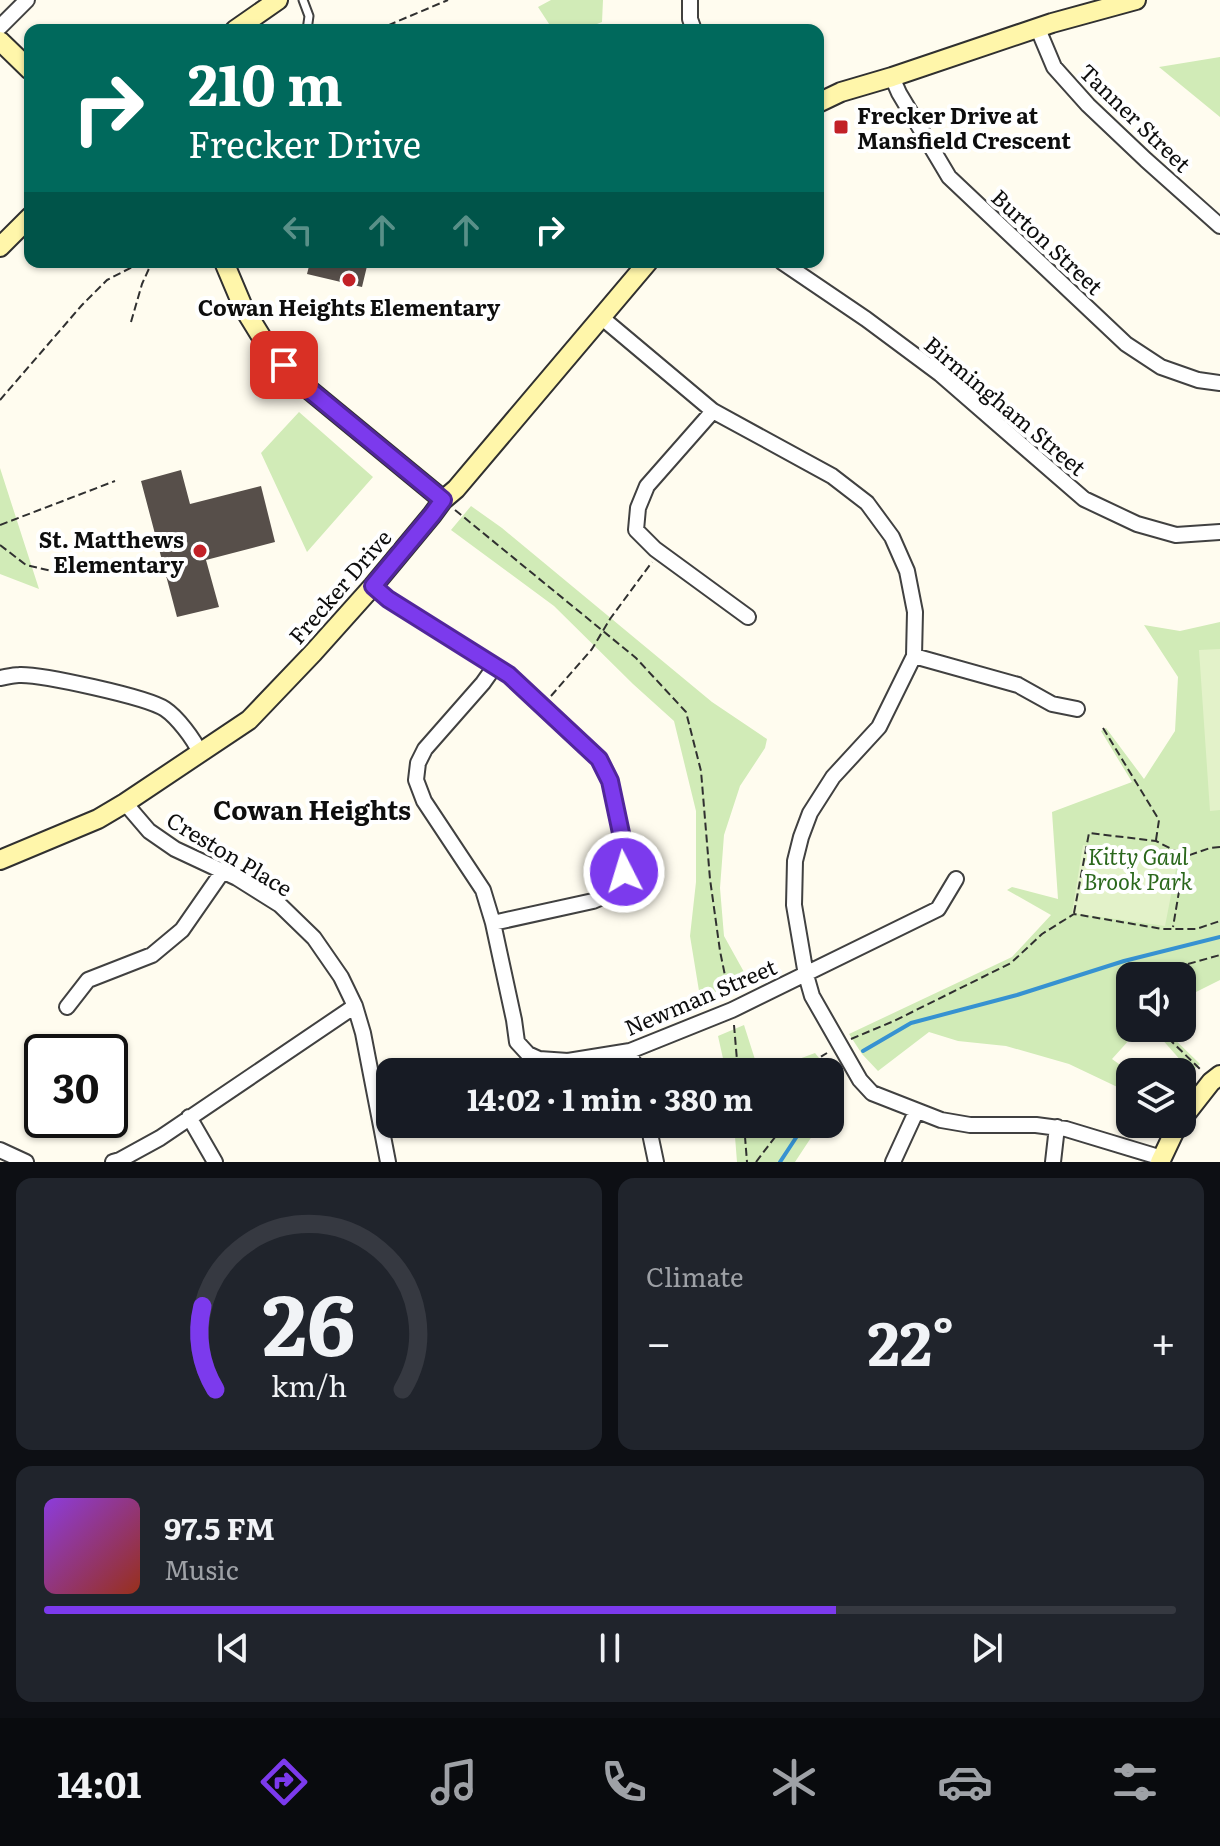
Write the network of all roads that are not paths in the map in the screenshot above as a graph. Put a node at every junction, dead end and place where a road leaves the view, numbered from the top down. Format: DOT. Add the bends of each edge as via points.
graph roads {
  1 [pos="27,0"];
  2 [pos="278,0"];
  3 [pos="303,0"];
  4 [pos="690,0"];
  5 [pos="1136,0"];
  6 [pos="244,24"];
  7 [pos="308,24"];
  8 [pos="692,24"];
  9 [pos="0,27"];
  10 [pos="1038,29"];
  11 [pos="0,41"];
  12 [pos="24,64"];
  13 [pos="892,77"];
  14 [pos="824,100"];
  15 [pos="24,223"];
  16 [pos="1220,226"];
  17 [pos="0,247"];
  18 [pos="227,268"];
  19 [pos="643,268"];
  20 [pos="791,268"];
  21 [pos="601,317"];
  22 [pos="1220,383"];
  23 [pos="713,411"];
  24 [pos="448,505"];
  25 [pos="1220,532"];
  26 [pos="373,586"];
  27 [pos="748,617"];
  28 [pos="914,656"];
  29 [pos="495,666"];
  30 [pos="0,678"];
  31 [pos="1077,709"];
  32 [pos="200,753"];
  33 [pos="125,803"];
  34 [pos="0,860"];
  35 [pos="223,871"];
  36 [pos="956,879"];
  37 [pos="493,923"];
  38 [pos="806,975"];
  39 [pos="355,1006"];
  40 [pos="67,1007"];
  41 [pos="630,1051"];
  42 [pos="632,1058"];
  43 [pos="1220,1075"];
  44 [pos="1196,1101"];
  45 [pos="916,1112"];
  46 [pos="189,1117"];
  47 [pos="1057,1127"];
  48 [pos="651,1138"];
  49 [pos="1171,1138"];
  50 [pos="0,1150"];
  51 [pos="1161,1160"];
  52 [pos="26,1162"];
  53 [pos="113,1162"];
  54 [pos="215,1162"];
  55 [pos="388,1162"];
  56 [pos="656,1162"];
  57 [pos="893,1162"];
  58 [pos="1053,1162"];
  1 -- 9 [label="street"];
  2 -- 6 [label="street"];
  3 -- 7 [label="lane"];
  4 -- 8 [label="street"];
  5 -- 10 [label="street"];
  10 -- 13 [label="street"];
  10 -- 16 [label="street, Tanner Street" via="1054,67 1071,86"];
  11 -- 12 [label="street"];
  13 -- 14 [label="street"];
  13 -- 22 [label="street, Burton Street" via="949,177 1069,291 1126,344 1161,367"];
  15 -- 17 [label="street"];
  18 -- 24 [label="street" via="267,346 301,383"];
  19 -- 21 [label="street, Frecker Drive"];
  20 -- 25 [label="street, Birmingham Street" via="940,374 1084,499 1176,535"];
  21 -- 23 [label="street"];
  21 -- 24 [label="street, Frecker Drive"];
  23 -- 27 [label="street" via="647,486 636,530"];
  23 -- 28 [label="street" via="832,476 867,503 892,537 907,571 915,612"];
  24 -- 26 [label="street, Frecker Drive" via="432,515"];
  26 -- 29 [label="street"];
  26 -- 32 [label="street, Frecker Drive" via="249,720"];
  28 -- 31 [label="street" via="1018,685 1052,704"];
  28 -- 38 [label="street" via="879,727 833,777 801,837 794,905"];
  29 -- 37 [label="street, Newman Street" via="425,749 416,780 424,801 480,884"];
  29 -- 37 [label="street" via="599,759 610,781 626,858 617,885 600,899"];
  30 -- 32 [label="street" via="61,681 148,701 166,710"];
  32 -- 33 [label="street, Frecker Drive"];
  33 -- 34 [label="street, Frecker Drive" via="65,835"];
  33 -- 35 [label="street, Creston Place" via="149,831"];
  35 -- 39 [label="street, Creston Place" via="280,905 314,938"];
  35 -- 40 [label="street" via="182,930 152,955 88,980"];
  36 -- 38 [label="street, Newman Street" via="938,909"];
  37 -- 41 [label="street, Newman Street" via="517,1042 528,1054 568,1061"];
  38 -- 41 [label="street, Newman Street"];
  38 -- 45 [label="street" via="812,996 860,1080 872,1093"];
  39 -- 46 [label="street"];
  39 -- 55 [label="street, Creston Place"];
  41 -- 42 [label="street"];
  43 -- 44 [label="street"];
  45 -- 47 [label="street" via="960,1124"];
  45 -- 57 [label="street"];
  46 -- 53 [label="street"];
  46 -- 54 [label="street"];
  47 -- 51 [label="street"];
  47 -- 58 [label="street"];
  48 -- 56 [label="street"];
  49 -- 51 [label="street"];
  50 -- 52 [label="street"];
}
